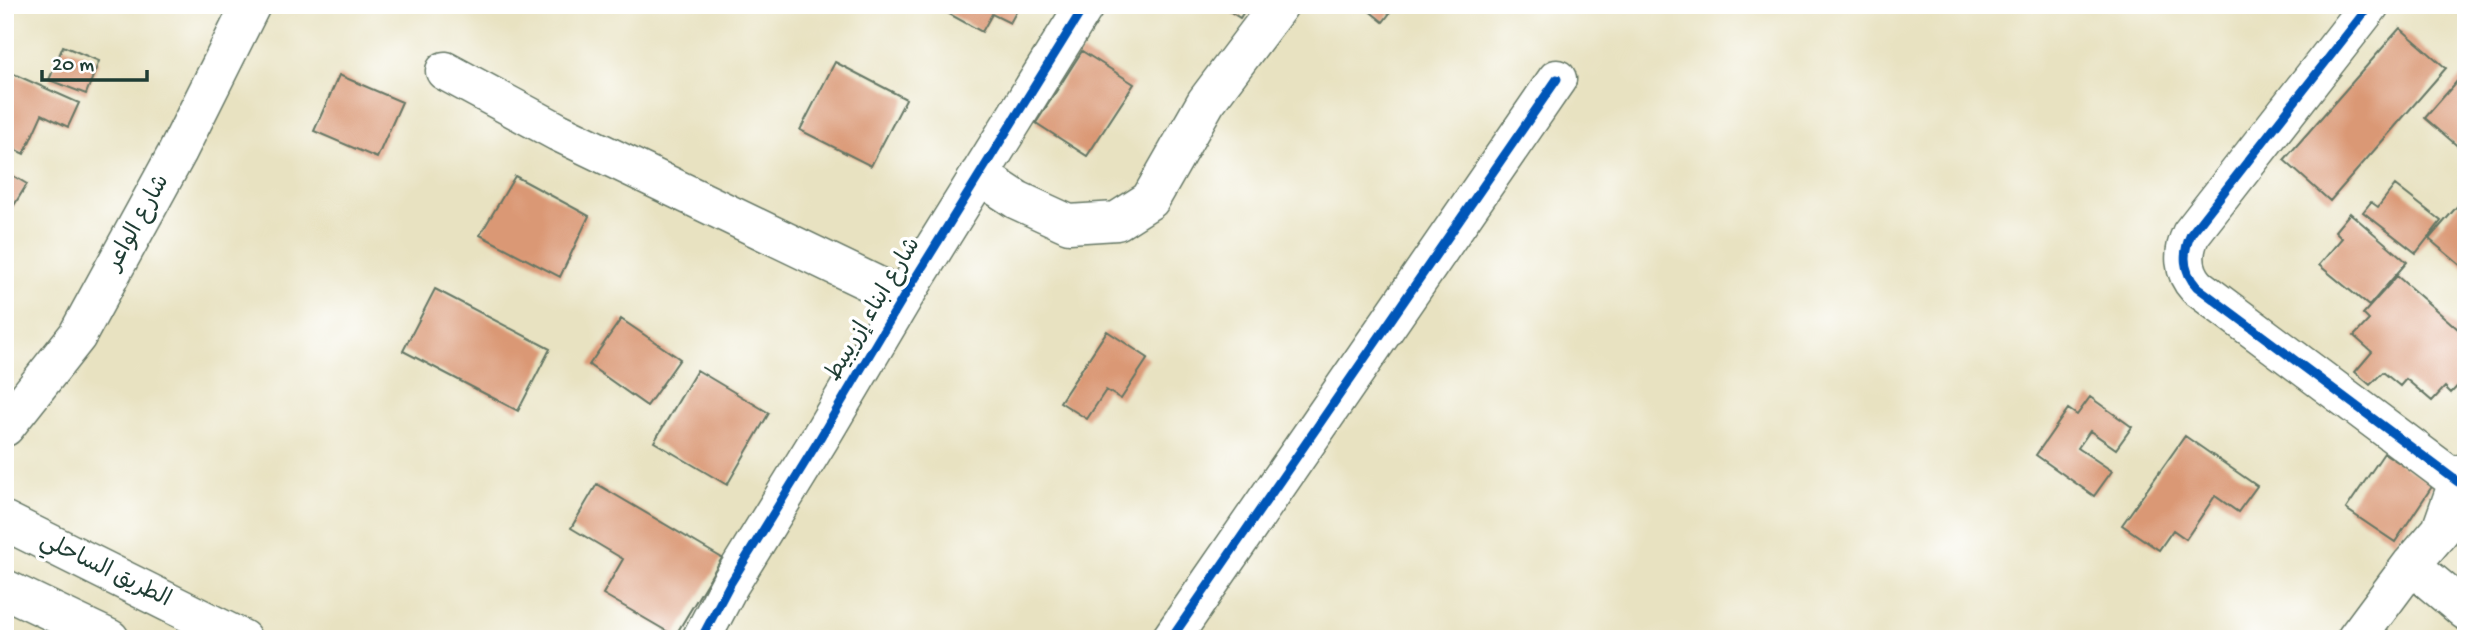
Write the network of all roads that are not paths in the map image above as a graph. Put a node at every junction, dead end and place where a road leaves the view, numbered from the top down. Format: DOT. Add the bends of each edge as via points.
graph roads {
  1 [pos="251,5"];
  2 [pos="1085,5"];
  3 [pos="1279,5"];
  4 [pos="2370,5"];
  5 [pos="445,71"];
  6 [pos="1557,79"];
  7 [pos="979,175"];
  8 [pos="903,298"];
  9 [pos="5,426"];
  10 [pos="2462,477"];
  11 [pos="5,521"];
  12 [pos="2411,565"];
  13 [pos="5,589"];
  14 [pos="2466,611"];
  15 [pos="110,639"];
  16 [pos="243,639"];
  17 [pos="701,639"];
  18 [pos="1171,639"];
  19 [pos="2356,639"];
  1 -- 9 [label="main road, شارع الواعر" via="77,336"];
  2 -- 7 [label="main road, شارع ابناء إزريبيط"];
  3 -- 7 [label="main road" via="1206,102 1150,200 1117,221 1069,224 1017,200"];
  4 -- 10 [label="main road" via="2191,234 2185,251 2186,269 2197,287"];
  5 -- 8 [label="main road" via="589,148"];
  6 -- 18 [label="main road"];
  7 -- 8 [label="main road, شارع ابناء إزريبيط"];
  8 -- 17 [label="main road, شارع ابناء إزريبيط"];
  10 -- 12 [label="main road" via="2441,530"];
  11 -- 16 [label="main road, الطريق الساحلي"];
  12 -- 14 [label="main road"];
  12 -- 19 [label="main road"];
  13 -- 15 [label="main road"];
}
